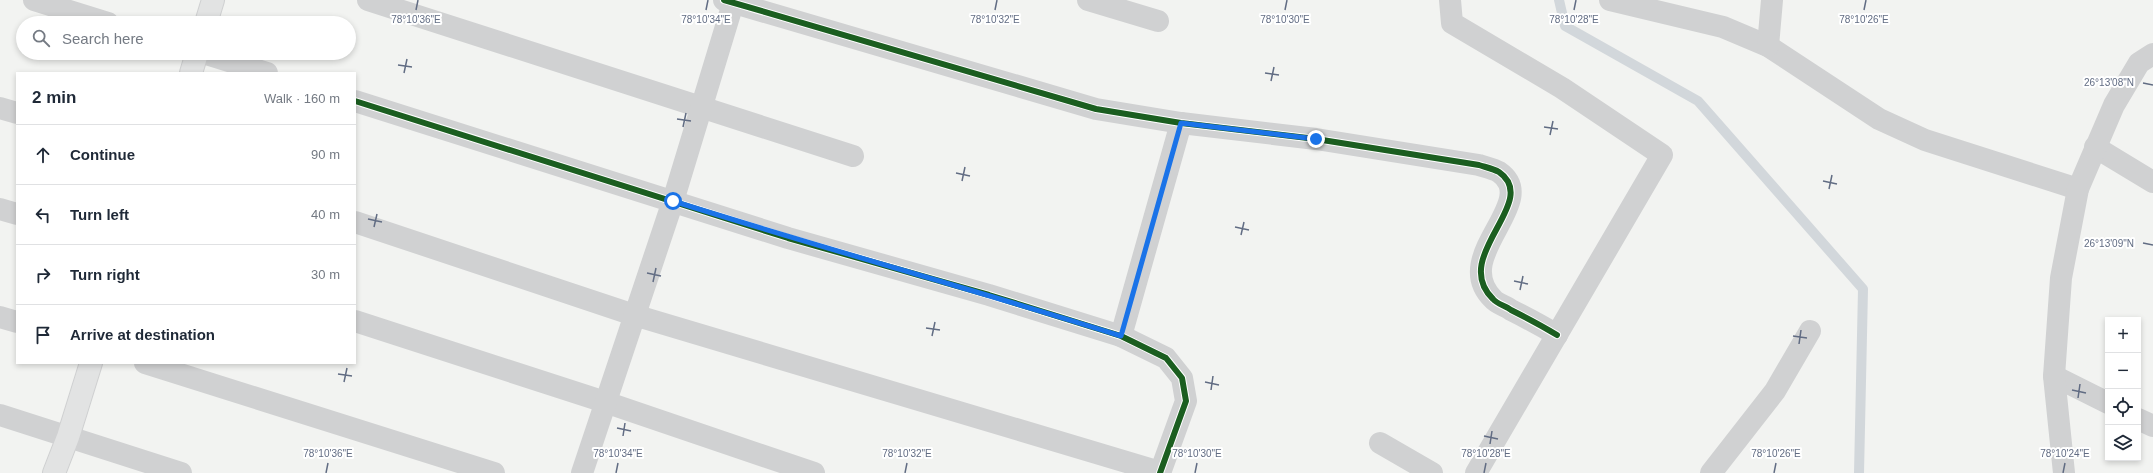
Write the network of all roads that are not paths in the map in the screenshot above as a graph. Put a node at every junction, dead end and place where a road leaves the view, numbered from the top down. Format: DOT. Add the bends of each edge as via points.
graph roads {
  1 [pos="34,0"];
  2 [pos="213,0"];
  3 [pos="368,0"];
  4 [pos="1088,0"];
  5 [pos="1450,0"];
  6 [pos="1610,0"];
  7 [pos="1772,0"];
  8 [pos="730,1"];
  9 [pos="85,16"];
  10 [pos="208,16"];
  11 [pos="1158,21"];
  12 [pos="1768,46"];
  13 [pos="2153,54"];
  14 [pos="195,60"];
  15 [pos="225,60"];
  16 [pos="191,72"];
  17 [pos="264,72"];
  18 [pos="356,101"];
  19 [pos="0,108"];
  20 [pos="701,108"];
  21 [pos="16,113"];
  22 [pos="1181,123"];
  23 [pos="2095,147"];
  24 [pos="853,156"];
  25 [pos="2153,182"];
  26 [pos="2078,189"];
  27 [pos="673,201"];
  28 [pos="0,209"];
  29 [pos="16,214"];
  30 [pos="356,222"];
  31 [pos="634,315"];
  32 [pos="0,317"];
  33 [pos="356,321"];
  34 [pos="16,322"];
  35 [pos="1810,331"];
  36 [pos="1557,335"];
  37 [pos="1121,336"];
  38 [pos="91,364"];
  39 [pos="148,364"];
  40 [pos="2054,376"];
  41 [pos="605,402"];
  42 [pos="2105,402"];
  43 [pos="0,416"];
  44 [pos="2141,420"];
  45 [pos="2153,426"];
  46 [pos="68,437"];
  47 [pos="1380,443"];
  48 [pos="1718,470"];
  49 [pos="54,473"];
  50 [pos="181,473"];
  51 [pos="494,473"];
  52 [pos="582,473"];
  53 [pos="814,473"];
  54 [pos="1160,473"];
  55 [pos="1432,473"];
  56 [pos="1476,473"];
  57 [pos="2064,473"];
  1 -- 9 [label="street"];
  2 -- 10 [label="street"];
  3 -- 20 [label="street"];
  4 -- 11 [label="street"];
  5 -- 36 [label="street" via="1452,23 1562,88 1662,155"];
  6 -- 12 [label="street" via="1723,27"];
  7 -- 12 [label="street"];
  8 -- 20 [label="street"];
  8 -- 22 [label="street" via="1096,108"];
  12 -- 26 [label="street" via="1879,119 1925,140"];
  13 -- 23 [label="street" via="2139,63 2114,105"];
  14 -- 16 [label="street"];
  15 -- 17 [label="street"];
  18 -- 27 [label="street"];
  19 -- 21 [label="street"];
  20 -- 24 [label="street"];
  20 -- 27 [label="street"];
  22 -- 36 [label="street" via="1316,139 1479,165 1500,173 1509,185 1511,201 1484,253 1480,272 1484,286 1493,300"];
  22 -- 37 [label="street"];
  23 -- 25 [label="street"];
  23 -- 26 [label="street"];
  26 -- 40 [label="street" via="2061,278"];
  27 -- 31 [label="street"];
  27 -- 37 [label="street" via="788,238 989,295"];
  28 -- 29 [label="street"];
  30 -- 31 [label="street"];
  31 -- 41 [label="street"];
  31 -- 54 [label="street"];
  32 -- 34 [label="street"];
  33 -- 41 [label="street"];
  35 -- 48 [label="street" via="1775,391"];
  36 -- 56 [label="street"];
  37 -- 54 [label="street" via="1166,358 1182,378 1186,401"];
  38 -- 46 [label="street"];
  39 -- 51 [label="street"];
  40 -- 42 [label="street"];
  40 -- 57 [label="street"];
  41 -- 52 [label="street"];
  41 -- 53 [label="street"];
  43 -- 46 [label="street"];
  44 -- 45 [label="street"];
  46 -- 49 [label="street"];
  46 -- 50 [label="street"];
  47 -- 55 [label="street"];
}
